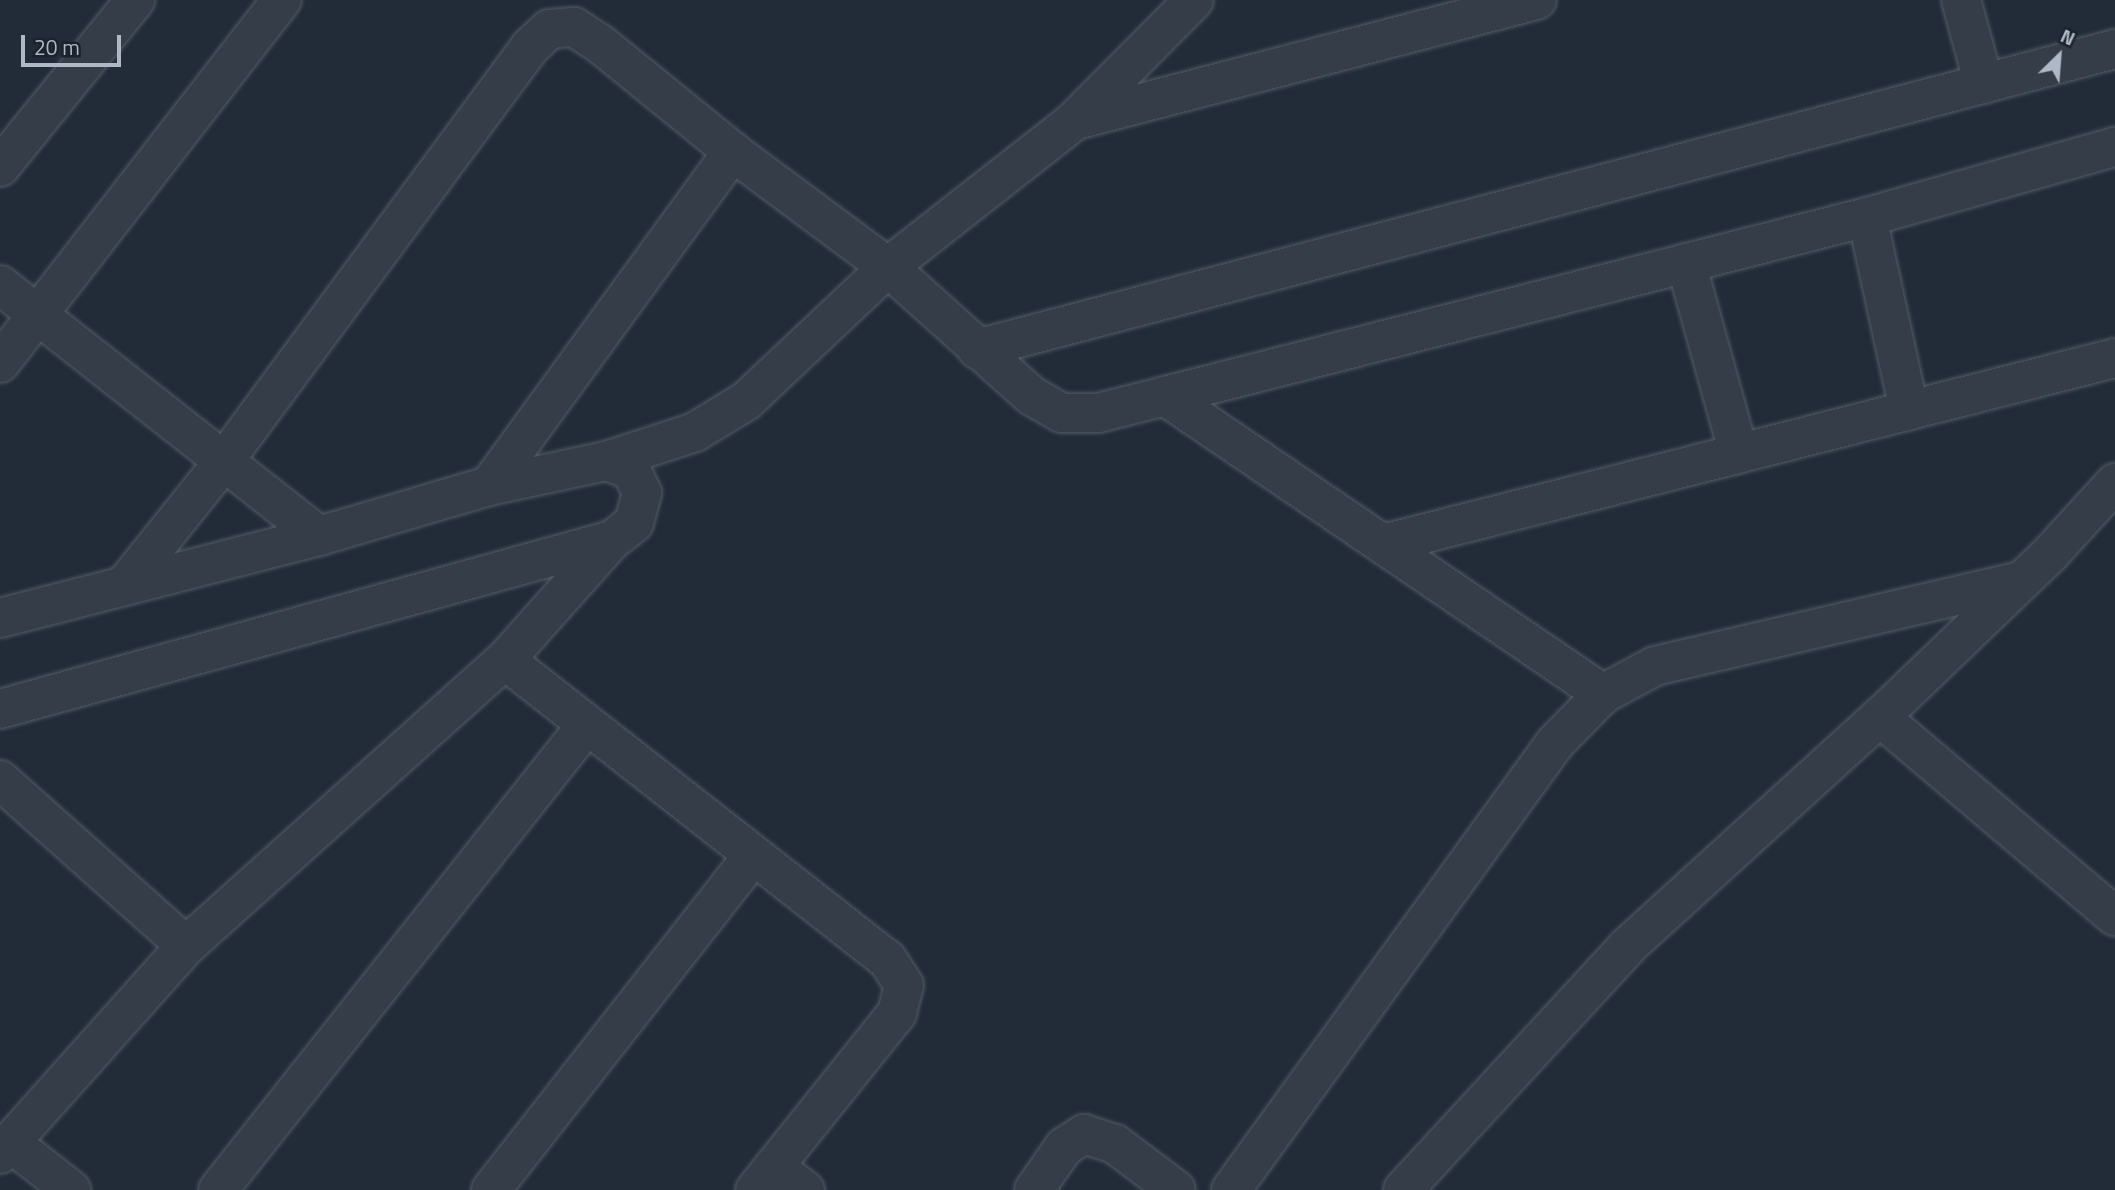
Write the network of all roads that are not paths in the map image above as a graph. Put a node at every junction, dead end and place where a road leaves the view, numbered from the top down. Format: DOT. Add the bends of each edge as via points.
graph roads {
  1 [pos="135,0"];
  2 [pos="282,0"];
  3 [pos="1194,0"];
  4 [pos="1537,0"];
  5 [pos="1961,0"];
  6 [pos="2115,49"];
  7 [pos="1984,84"];
  8 [pos="1074,121"];
  9 [pos="2115,147"];
  10 [pos="733,152"];
  11 [pos="0,167"];
  12 [pos="1867,218"];
  13 [pos="1686,263"];
  14 [pos="888,267"];
  15 [pos="0,285"];
  16 [pos="37,315"];
  17 [pos="977,349"];
  18 [pos="2115,358"];
  19 [pos="0,363"];
  20 [pos="1165,396"];
  21 [pos="1909,410"];
  22 [pos="1738,454"];
  23 [pos="224,461"];
  24 [pos="606,461"];
  25 [pos="2115,483"];
  26 [pos="489,486"];
  27 [pos="319,536"];
  28 [pos="612,540"];
  29 [pos="1383,544"];
  30 [pos="2021,580"];
  31 [pos="124,586"];
  32 [pos="0,618"];
  33 [pos="505,660"];
  34 [pos="1603,694"];
  35 [pos="0,709"];
  36 [pos="1880,717"];
  37 [pos="586,726"];
  38 [pos="4,793"];
  39 [pos="754,856"];
  40 [pos="2115,916"];
  41 [pos="186,946"];
  42 [pos="5,1148"];
  43 [pos="764,1178"];
  44 [pos="71,1190"];
  45 [pos="218,1190"];
  46 [pos="491,1190"];
  47 [pos="805,1190"];
  48 [pos="1034,1190"];
  49 [pos="1176,1190"];
  50 [pos="1231,1190"];
  51 [pos="1403,1190"];
  1 -- 11 [label="street"];
  2 -- 16 [label="street"];
  3 -- 8 [label="street"];
  4 -- 8 [label="street"];
  5 -- 7 [label="street"];
  6 -- 7 [label="street"];
  7 -- 17 [label="street"];
  8 -- 14 [label="street"];
  9 -- 12 [label="street"];
  10 -- 14 [label="street"];
  10 -- 23 [label="street" via="599,43 574,27 549,29 530,47"];
  10 -- 26 [label="street"];
  12 -- 13 [label="street"];
  12 -- 21 [label="street"];
  13 -- 20 [label="street"];
  13 -- 22 [label="street"];
  14 -- 17 [label="street"];
  14 -- 24 [label="street" via="746,401 695,432"];
  15 -- 16 [label="street"];
  16 -- 19 [label="street"];
  16 -- 23 [label="street"];
  17 -- 20 [label="street" via="1032,396 1062,413 1098,413"];
  18 -- 21 [label="street"];
  20 -- 29 [label="street"];
  21 -- 22 [label="street"];
  22 -- 29 [label="street"];
  23 -- 27 [label="street"];
  23 -- 31 [label="street"];
  24 -- 26 [label="street"];
  24 -- 28 [label="street" via="631,470 642,493 634,523"];
  25 -- 30 [label="street"];
  26 -- 27 [label="street"];
  27 -- 31 [label="street"];
  28 -- 33 [label="street"];
  28 -- 35 [label="street"];
  29 -- 34 [label="street"];
  30 -- 34 [label="street" via="1655,667"];
  30 -- 36 [label="street"];
  31 -- 32 [label="street"];
  33 -- 37 [label="street"];
  33 -- 41 [label="street"];
  34 -- 50 [label="street" via="1555,743"];
  36 -- 40 [label="street"];
  36 -- 51 [label="street" via="1628,946"];
  37 -- 39 [label="street"];
  37 -- 45 [label="street"];
  38 -- 41 [label="street"];
  39 -- 43 [label="street" via="887,959 904,985 897,1013"];
  39 -- 46 [label="street"];
  41 -- 42 [label="street"];
  42 -- 44 [label="street"];
  43 -- 47 [label="street"];
  48 -- 49 [label="street" via="1064,1147 1084,1134 1115,1144"];
}
